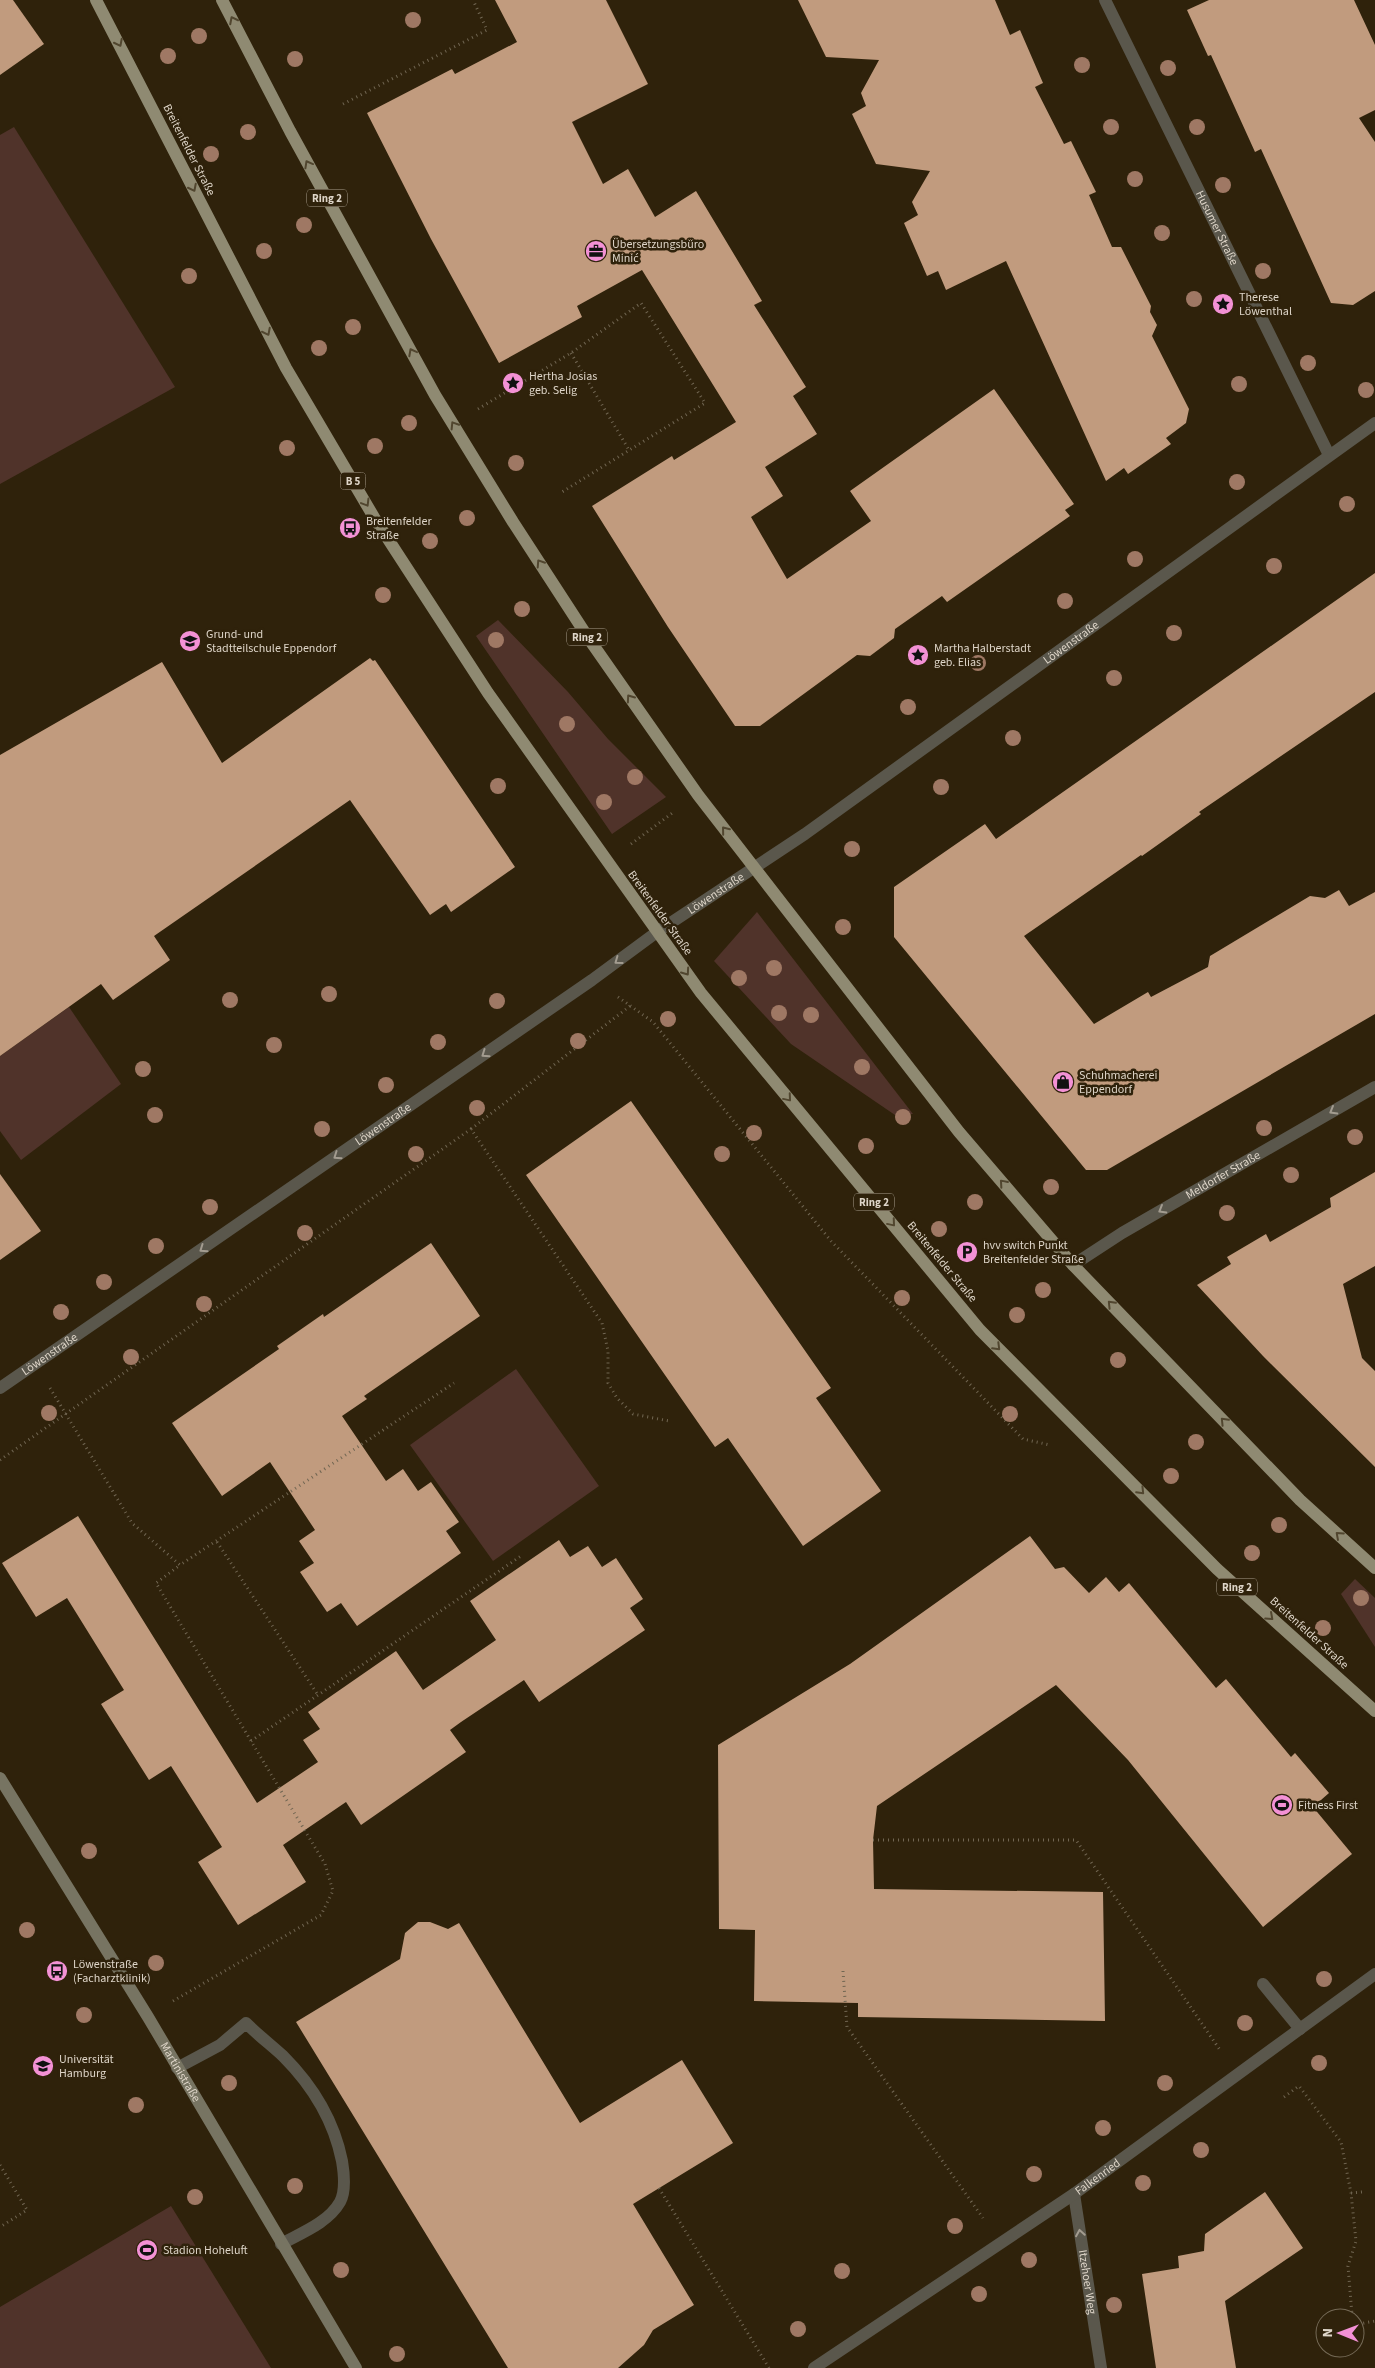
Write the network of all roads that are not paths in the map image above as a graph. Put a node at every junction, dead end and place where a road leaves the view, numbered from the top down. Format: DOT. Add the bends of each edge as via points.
graph roads {
  1 [pos="96,0"];
  2 [pos="222,0"];
  3 [pos="1105,0"];
  4 [pos="1375,423"];
  5 [pos="1329,455"];
  6 [pos="756,868"];
  7 [pos="657,932"];
  8 [pos="1375,1087"];
  9 [pos="1073,1265"];
  10 [pos="0,1388"];
  11 [pos="1375,1568"];
  12 [pos="1375,1710"];
  13 [pos="0,1778"];
  14 [pos="1375,1974"];
  15 [pos="1263,1984"];
  16 [pos="1300,2029"];
  17 [pos="177,2068"];
  18 [pos="1074,2194"];
  19 [pos="281,2244"];
  20 [pos="356,2368"];
  21 [pos="814,2368"];
  22 [pos="1101,2368"];
  1 -- 7 [label="main road, Breitenfelder Straße / B 5, one-way" via="286,368 376,519 488,693"];
  6 -- 2 [label="main road, Ring 2, one-way" via="675,762 513,522 435,395"];
  3 -- 5 [label="street, Husumer Straße"];
  4 -- 5 [label="street, Löwenstraße"];
  5 -- 6 [label="street, Löwenstraße"];
  6 -- 7 [label="street, Löwenstraße"];
  9 -- 6 [label="main road, Ring 2, one-way" via="959,1132"];
  7 -- 10 [label="street, Löwenstraße, one-way"];
  7 -- 12 [label="main road, Breitenfelder Straße / Ring 2, one-way" via="701,993 980,1330 1217,1569"];
  8 -- 9 [label="street, Meldorfer Straße, one-way" via="1122,1233"];
  11 -- 9 [label="main road, Ring 2, one-way" via="1300,1500"];
  13 -- 17 [label="street, Martinistraße"];
  14 -- 16 [label="street, Falkenried"];
  15 -- 16 [label="street"];
  16 -- 18 [label="street, Falkenried"];
  17 -- 19 [label="street, Martinistraße"];
  17 -- 19 [label="street" via="220,2045 246,2024 283,2057 310,2088 327,2115 338,2141 343,2168 340,2202 328,2217"];
  18 -- 21 [label="street, Falkenried"];
  22 -- 18 [label="street, Itzehoer Weg, one-way"];
  19 -- 20 [label="street, Martinistraße"];
}
